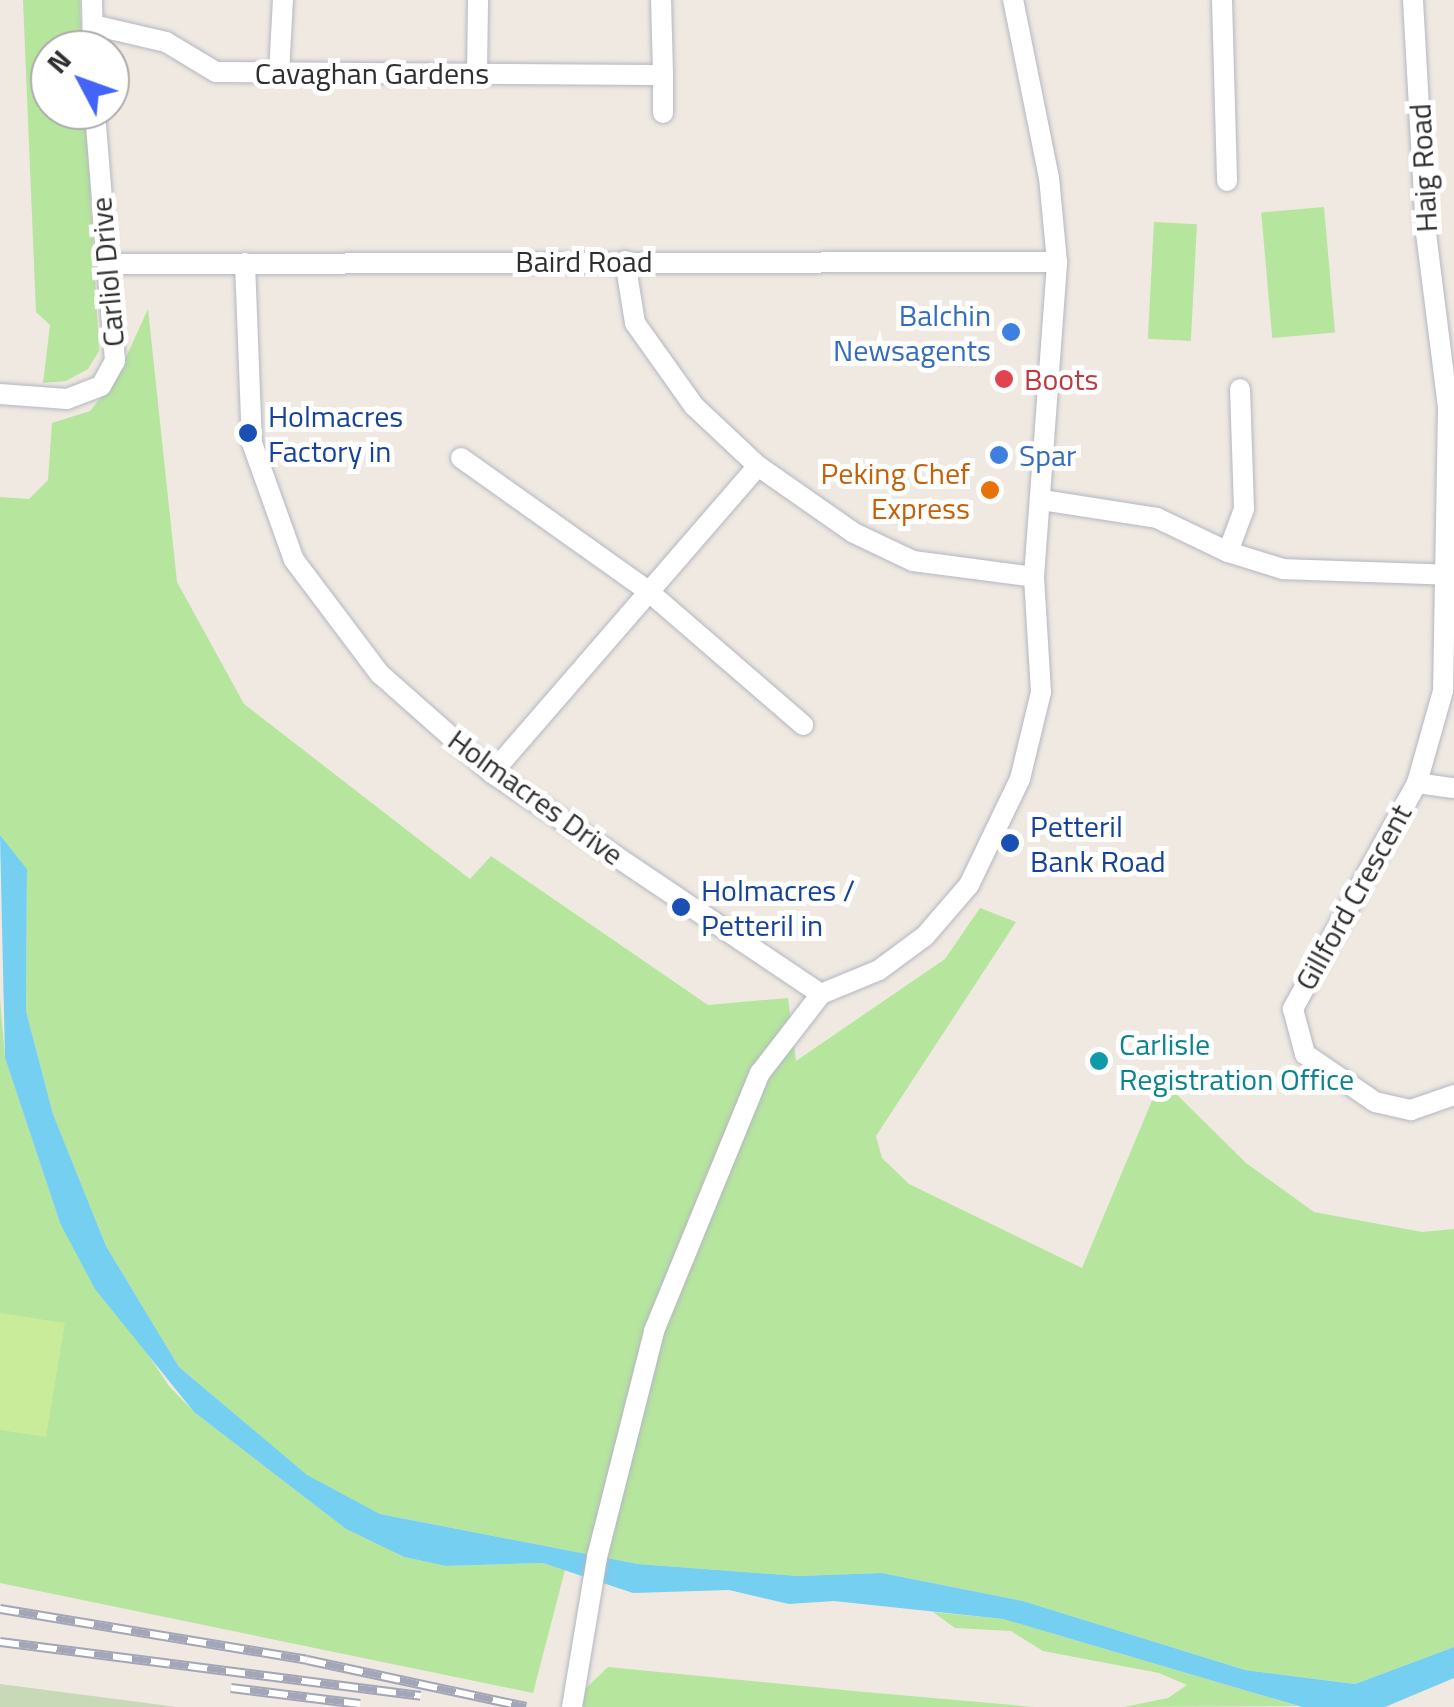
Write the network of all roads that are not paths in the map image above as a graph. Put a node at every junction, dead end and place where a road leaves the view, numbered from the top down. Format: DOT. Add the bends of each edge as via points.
graph roads {
  1 [pos="92,0"];
  2 [pos="283,0"];
  3 [pos="478,0"];
  4 [pos="661,0"];
  5 [pos="1013,0"];
  6 [pos="1222,0"];
  7 [pos="1413,0"];
  8 [pos="92,25"];
  9 [pos="92,30"];
  10 [pos="279,72"];
  11 [pos="476,74"];
  12 [pos="663,74"];
  13 [pos="663,113"];
  14 [pos="96,130"];
  15 [pos="1227,181"];
  16 [pos="625,261"];
  17 [pos="245,262"];
  18 [pos="1056,262"];
  19 [pos="111,264"];
  20 [pos="1240,389"];
  21 [pos="0,394"];
  22 [pos="461,458"];
  23 [pos="758,466"];
  24 [pos="1042,500"];
  25 [pos="1228,552"];
  26 [pos="1449,574"];
  27 [pos="1034,577"];
  28 [pos="648,592"];
  29 [pos="803,725"];
  30 [pos="492,773"];
  31 [pos="1416,782"];
  32 [pos="1454,788"];
  33 [pos="821,994"];
  34 [pos="1454,1095"];
  35 [pos="572,1707"];
  1 -- 8 [label="street"];
  2 -- 10 [label="street"];
  3 -- 11 [label="street"];
  4 -- 12 [label="street"];
  5 -- 18 [label="street" via="1049,178"];
  6 -- 15 [label="street"];
  7 -- 26 [label="street, Haig Road" via="1426,233 1448,408"];
  8 -- 9 [label="street"];
  8 -- 10 [label="street, Cavaghan Gardens" via="166,42 216,72"];
  10 -- 11 [label="street, Cavaghan Gardens"];
  11 -- 12 [label="street, Cavaghan Gardens"];
  12 -- 13 [label="street"];
  14 -- 19 [label="street, Carliol Drive"];
  16 -- 17 [label="street, Baird Road"];
  16 -- 18 [label="street, Baird Road"];
  16 -- 23 [label="street" via="635,323 694,406"];
  17 -- 19 [label="street, Baird Road"];
  17 -- 30 [label="street, Holmacres Drive" via="252,442 294,560 380,674"];
  18 -- 24 [label="street"];
  19 -- 21 [label="street, Carliol Drive" via="118,340 101,386 67,399"];
  20 -- 25 [label="street" via="1244,509"];
  22 -- 28 [label="street"];
  23 -- 27 [label="street" via="854,533 913,561"];
  23 -- 28 [label="street"];
  24 -- 25 [label="street" via="1158,518"];
  24 -- 27 [label="street"];
  25 -- 26 [label="street" via="1283,570"];
  26 -- 31 [label="street, Gillford Crescent" via="1443,690"];
  27 -- 33 [label="street" via="1041,692 1020,779 969,885 926,936"];
  28 -- 29 [label="street"];
  28 -- 30 [label="street"];
  30 -- 33 [label="street, Holmacres Drive"];
  31 -- 32 [label="street"];
  31 -- 34 [label="street, Gillford Crescent" via="1292,1009 1305,1054 1375,1102 1412,1110"];
  33 -- 35 [label="street" via="760,1073 688,1234 654,1331 596,1558"];
}
